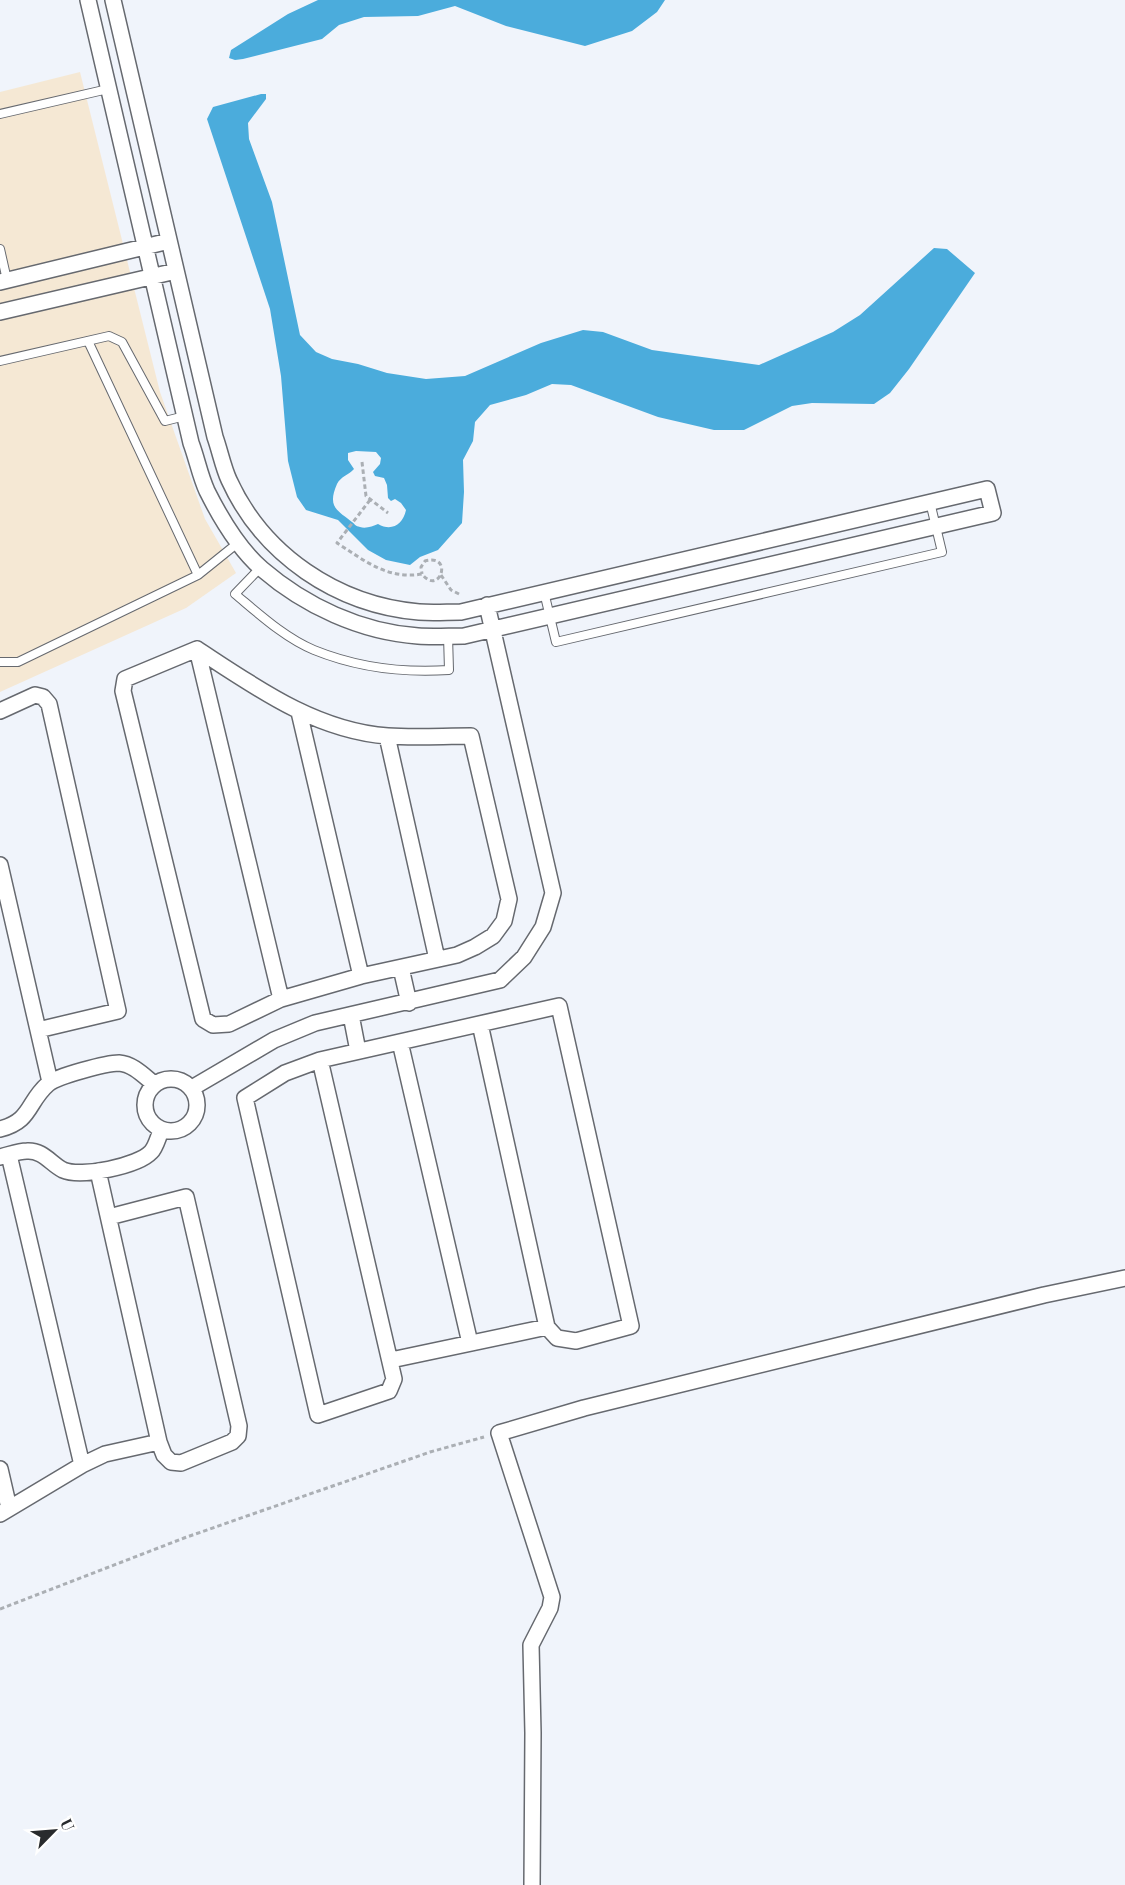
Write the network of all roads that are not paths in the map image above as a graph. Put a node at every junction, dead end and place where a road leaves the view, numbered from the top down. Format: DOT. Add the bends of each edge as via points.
graph roads {
  1 [pos="88,0"];
  2 [pos="113,0"];
  3 [pos="108,89"];
  4 [pos="0,114"];
  5 [pos="169,241"];
  6 [pos="145,247"];
  7 [pos="0,249"];
  8 [pos="176,271"];
  9 [pos="151,276"];
  10 [pos="4,281"];
  11 [pos="0,312"];
  12 [pos="88,341"];
  13 [pos="0,361"];
  14 [pos="185,416"];
  15 [pos="930,502"];
  16 [pos="936,526"];
  17 [pos="239,542"];
  18 [pos="260,568"];
  19 [pos="198,575"];
  20 [pos="544,592"];
  21 [pos="487,605"];
  22 [pos="550,615"];
  23 [pos="492,629"];
  24 [pos="448,636"];
  25 [pos="197,649"];
  26 [pos="0,662"];
  27 [pos="0,711"];
  28 [pos="299,712"];
  29 [pos="387,736"];
  30 [pos="0,865"];
  31 [pos="437,960"];
  32 [pos="401,968"];
  33 [pos="360,975"];
  34 [pos="281,999"];
  35 [pos="410,1002"];
  36 [pos="351,1015"];
  37 [pos="480,1024"];
  38 [pos="38,1030"];
  39 [pos="400,1042"];
  40 [pos="358,1051"];
  41 [pos="320,1060"];
  42 [pos="50,1082"];
  43 [pos="154,1084"];
  44 [pos="192,1088"];
  45 [pos="0,1129"];
  46 [pos="161,1131"];
  47 [pos="5,1156"];
  48 [pos="98,1171"];
  49 [pos="109,1218"];
  50 [pos="1125,1278"];
  51 [pos="547,1327"];
  52 [pos="470,1343"];
  53 [pos="391,1360"];
  54 [pos="159,1442"];
  55 [pos="82,1465"];
  56 [pos="0,1469"];
  57 [pos="5,1511"];
  58 [pos="532,1885"];
  1 -- 3 [label="street"];
  2 -- 5 [label="street"];
  3 -- 4 [label="lane"];
  3 -- 6 [label="street"];
  5 -- 6 [label="street"];
  5 -- 8 [label="street"];
  6 -- 9 [label="street"];
  6 -- 10 [label="street"];
  7 -- 10 [label="lane"];
  8 -- 9 [label="street"];
  8 -- 21 [label="street" via="215,437 229,480 250,516 277,550 311,576 381,606 420,612 461,612"];
  9 -- 11 [label="street"];
  9 -- 14 [label="street"];
  12 -- 13 [label="lane"];
  12 -- 14 [label="lane" via="109,336 122,342 165,421"];
  12 -- 19 [label="lane"];
  14 -- 17 [label="street" via="207,489"];
  15 -- 16 [label="lane"];
  15 -- 16 [label="street" via="987,489 993,513"];
  15 -- 20 [label="street"];
  16 -- 22 [label="street"];
  16 -- 22 [label="lane" via="942,552 567,640 556,642"];
  17 -- 18 [label="street"];
  17 -- 19 [label="lane"];
  18 -- 24 [label="street" via="298,597 336,616 374,629"];
  18 -- 24 [label="lane" via="235,594 313,650 385,668 414,672 449,670"];
  19 -- 26 [label="lane" via="18,662"];
  20 -- 21 [label="street"];
  20 -- 22 [label="lane"];
  21 -- 23 [label="street"];
  22 -- 23 [label="street"];
  23 -- 24 [label="street"];
  23 -- 35 [label="street" via="553,893 543,927 524,957 500,980"];
  25 -- 28 [label="street"];
  25 -- 34 [label="street"];
  25 -- 34 [label="street" via="125,679 123,691 203,1019 213,1025 229,1024"];
  27 -- 38 [label="street" via="35,695 49,704 118,1011"];
  28 -- 29 [label="street" via="346,729"];
  28 -- 33 [label="street"];
  29 -- 31 [label="street"];
  29 -- 31 [label="street" via="471,736 509,899 504,921 493,936 476,947"];
  30 -- 38 [label="street"];
  31 -- 32 [label="street"];
  32 -- 33 [label="street"];
  32 -- 35 [label="street"];
  33 -- 34 [label="street"];
  35 -- 36 [label="street"];
  36 -- 40 [label="street"];
  36 -- 44 [label="street" via="315,1023 274,1040"];
  37 -- 39 [label="street"];
  37 -- 51 [label="street"];
  37 -- 51 [label="street" via="558,1006 631,1326 576,1341 557,1338"];
  38 -- 42 [label="street"];
  39 -- 40 [label="street"];
  39 -- 52 [label="street"];
  40 -- 41 [label="street"];
  41 -- 53 [label="street"];
  41 -- 53 [label="street" via="285,1073 245,1098 318,1415 389,1391 394,1379"];
  42 -- 43 [label="street" via="64,1075 119,1063 135,1068"];
  42 -- 45 [label="street" via="37,1095 25,1117"];
  43 -- 44 [label="street" via="180,1080"];
  43 -- 46 [label="street" via="146,1096 144,1110 150,1123"];
  44 -- 46 [label="street" via="198,1101 196,1115 188,1126 175,1132"];
  46 -- 48 [label="street" via="152,1151 137,1161"];
  47 -- 48 [label="street" via="28,1150 44,1155 63,1170 78,1174"];
  47 -- 55 [label="street"];
  48 -- 49 [label="street"];
  49 -- 54 [label="street"];
  49 -- 54 [label="street" via="186,1197 238,1426 238,1436 232,1442 181,1463 171,1462"];
  50 -- 58 [label="street" via="584,1408 499,1433 552,1597 531,1645"];
  51 -- 52 [label="street"];
  52 -- 53 [label="street"];
  54 -- 55 [label="street" via="105,1454"];
  55 -- 57 [label="street"];
  56 -- 57 [label="street"];
}
